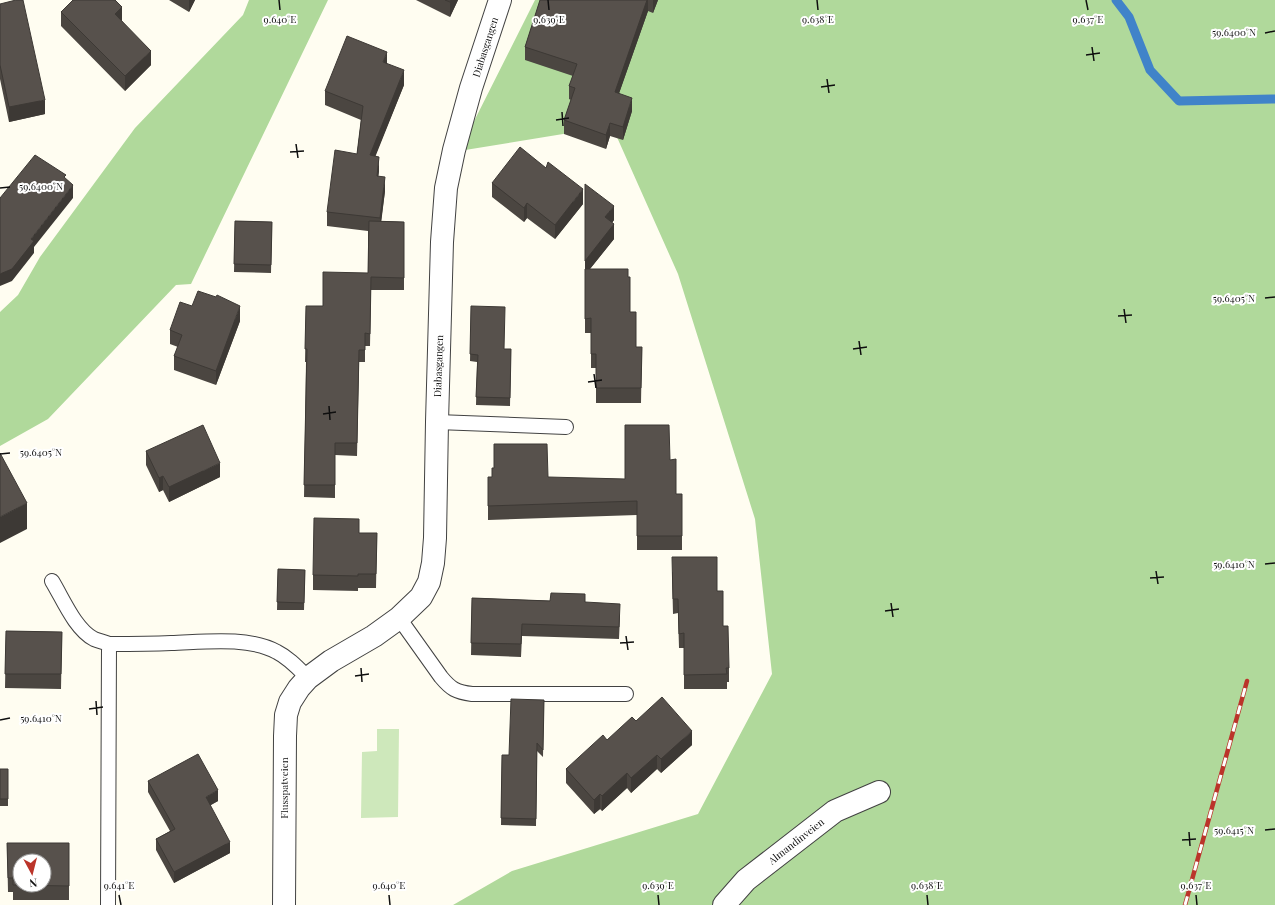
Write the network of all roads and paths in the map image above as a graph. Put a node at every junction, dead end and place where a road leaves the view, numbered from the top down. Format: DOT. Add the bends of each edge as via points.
graph roads {
  1 [pos="500,0"];
  2 [pos="437,422"];
  3 [pos="566,427"];
  4 [pos="52,581"];
  5 [pos="399,618"];
  6 [pos="109,644"];
  7 [pos="308,678"];
  8 [pos="626,694"];
  9 [pos="879,792"];
  10 [pos="108,905"];
  11 [pos="284,905"];
  12 [pos="724,905"];
  1 -- 2 [label="street, Diabasgangen" via="471,88 446,188"];
  2 -- 3 [label="lane"];
  2 -- 5 [label="street, Diabasgangen" via="436,538 432,569 421,597"];
  4 -- 6 [label="lane" via="85,633"];
  5 -- 7 [label="street, Diabasgangen"];
  5 -- 8 [label="lane" via="441,677 458,692"];
  6 -- 7 [label="lane" via="222,642 264,646 290,661"];
  6 -- 10 [label="lane"];
  7 -- 11 [label="street, Flusspatveien" via="298,688 286,715"];
  9 -- 12 [label="street, Almandinveien" via="835,811 746,880"];
}
